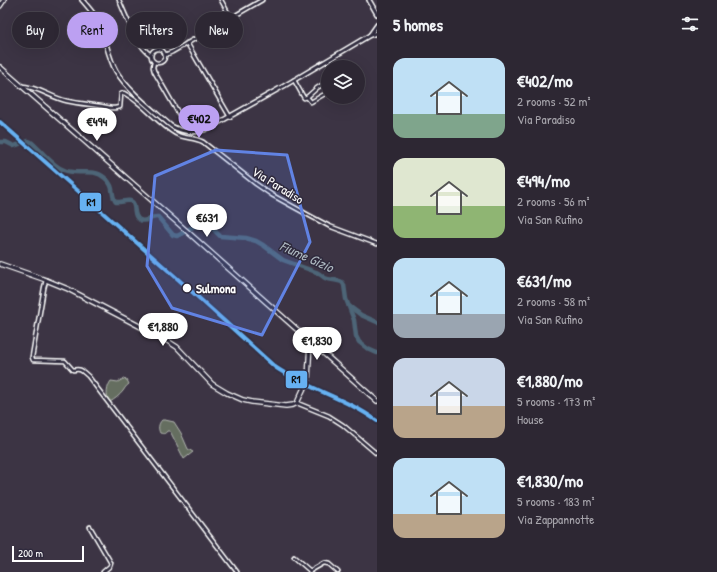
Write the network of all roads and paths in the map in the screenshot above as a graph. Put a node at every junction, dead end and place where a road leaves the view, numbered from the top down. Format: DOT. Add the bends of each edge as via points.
graph roads {
  1 [pos="4,0"];
  2 [pos="82,0"];
  3 [pos="119,0"];
  4 [pos="221,0"];
  5 [pos="262,0"];
  6 [pos="369,0"];
  7 [pos="0,6"];
  8 [pos="228,12"];
  9 [pos="241,12"];
  10 [pos="376,13"];
  11 [pos="377,19"];
  12 [pos="376,27"];
  13 [pos="377,33"];
  14 [pos="370,35"];
  15 [pos="195,38"];
  16 [pos="187,43"];
  17 [pos="179,48"];
  18 [pos="151,55"];
  19 [pos="165,55"];
  20 [pos="154,62"];
  21 [pos="0,67"];
  22 [pos="294,80"];
  23 [pos="22,86"];
  24 [pos="321,86"];
  25 [pos="321,96"];
  26 [pos="307,97"];
  27 [pos="180,116"];
  28 [pos="230,117"];
  29 [pos="178,129"];
  30 [pos="175,133"];
  31 [pos="377,244"];
  32 [pos="0,264"];
  33 [pos="46,280"];
  34 [pos="310,342"];
  35 [pos="377,401"];
  36 [pos="297,403"];
  37 [pos="377,454"];
  38 [pos="90,527"];
  39 [pos="294,556"];
  40 [pos="103,572"];
  41 [pos="238,572"];
  42 [pos="310,572"];
  43 [pos="338,572"];
  1 -- 7 [label="main road"];
  2 -- 29 [label="street" via="97,20 121,78 171,126"];
  3 -- 18 [label="street" via="129,24 145,51"];
  4 -- 8 [label="street"];
  5 -- 9 [label="street"];
  6 -- 10 [label="street"];
  10 -- 11 [label="street"];
  12 -- 14 [label="street"];
  13 -- 14 [label="street"];
  14 -- 22 [label="street"];
  15 -- 16 [label="street"];
  16 -- 28 [label="street"];
  17 -- 19 [label="street"];
  18 -- 19 [label="street" via="158,49 163,50"];
  18 -- 20 [label="street"];
  19 -- 20 [label="street" via="162,62"];
  20 -- 27 [label="street" via="154,71"];
  21 -- 23 [label="main road"];
  22 -- 26 [label="street" via="304,98"];
  22 -- 28 [label="street"];
  23 -- 30 [label="street, Via Paradiso" via="67,101 111,108 120,106 121,94 124,93"];
  23 -- 34 [label="main road"];
  24 -- 26 [label="street"];
  25 -- 26 [label="street" via="311,102"];
  28 -- 29 [label="street" via="204,130 191,132"];
  29 -- 30 [label="street"];
  30 -- 31 [label="street, Via Paradiso" via="203,142 256,184 312,217"];
  32 -- 33 [label="main road"];
  33 -- 36 [label="main road" via="166,340 212,384 227,393 252,402 286,406"];
  33 -- 41 [label="street" via="33,360 66,361 73,370 79,369 88,376"];
  34 -- 35 [label="main road"];
  34 -- 36 [label="main road" via="308,379"];
  36 -- 37 [label="street" via="329,416"];
  38 -- 40 [label="street" via="111,563"];
  39 -- 42 [label="street"];
  42 -- 43 [label="street" via="324,563"];
}
